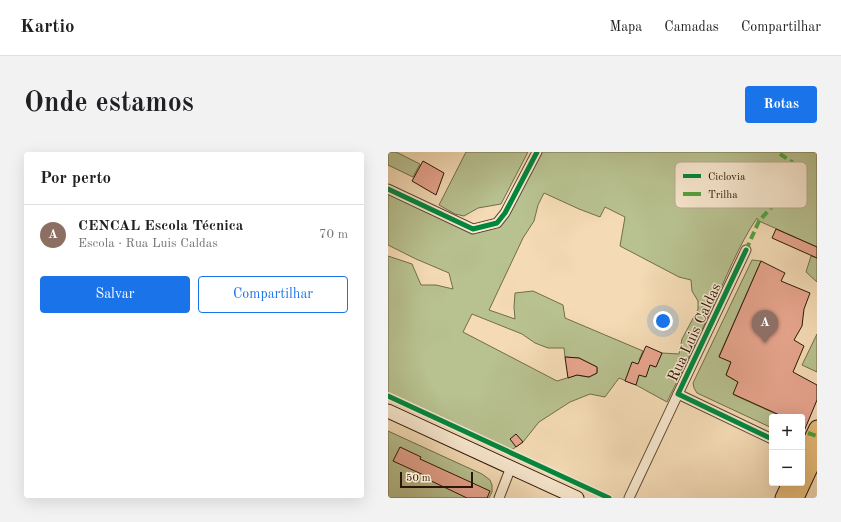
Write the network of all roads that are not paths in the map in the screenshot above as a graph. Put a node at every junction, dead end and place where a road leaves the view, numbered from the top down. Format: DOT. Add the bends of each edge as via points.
graph roads {
  1 [pos="537,152"];
  2 [pos="388,189"];
  3 [pos="746,250"];
  4 [pos="678,394"];
  5 [pos="388,411"];
  6 [pos="817,428"];
  7 [pos="769,438"];
  8 [pos="809,456"];
  9 [pos="511,467"];
  10 [pos="789,486"];
  11 [pos="499,498"];
  12 [pos="577,498"];
  13 [pos="629,498"];
  14 [pos="783,498"];
  15 [pos="796,498"];
  1 -- 2 [label="street" via="505,213 497,223 489,226 473,229"];
  3 -- 4 [label="street, Rua Luis Caldas"];
  4 -- 7 [label="street, Rua Luis Caldas"];
  4 -- 13 [label="street"];
  5 -- 9 [label="main road"];
  6 -- 8 [label="main road"];
  8 -- 15 [label="main road"];
  9 -- 11 [label="street"];
  9 -- 12 [label="main road"];
  10 -- 14 [label="main road"];
}
